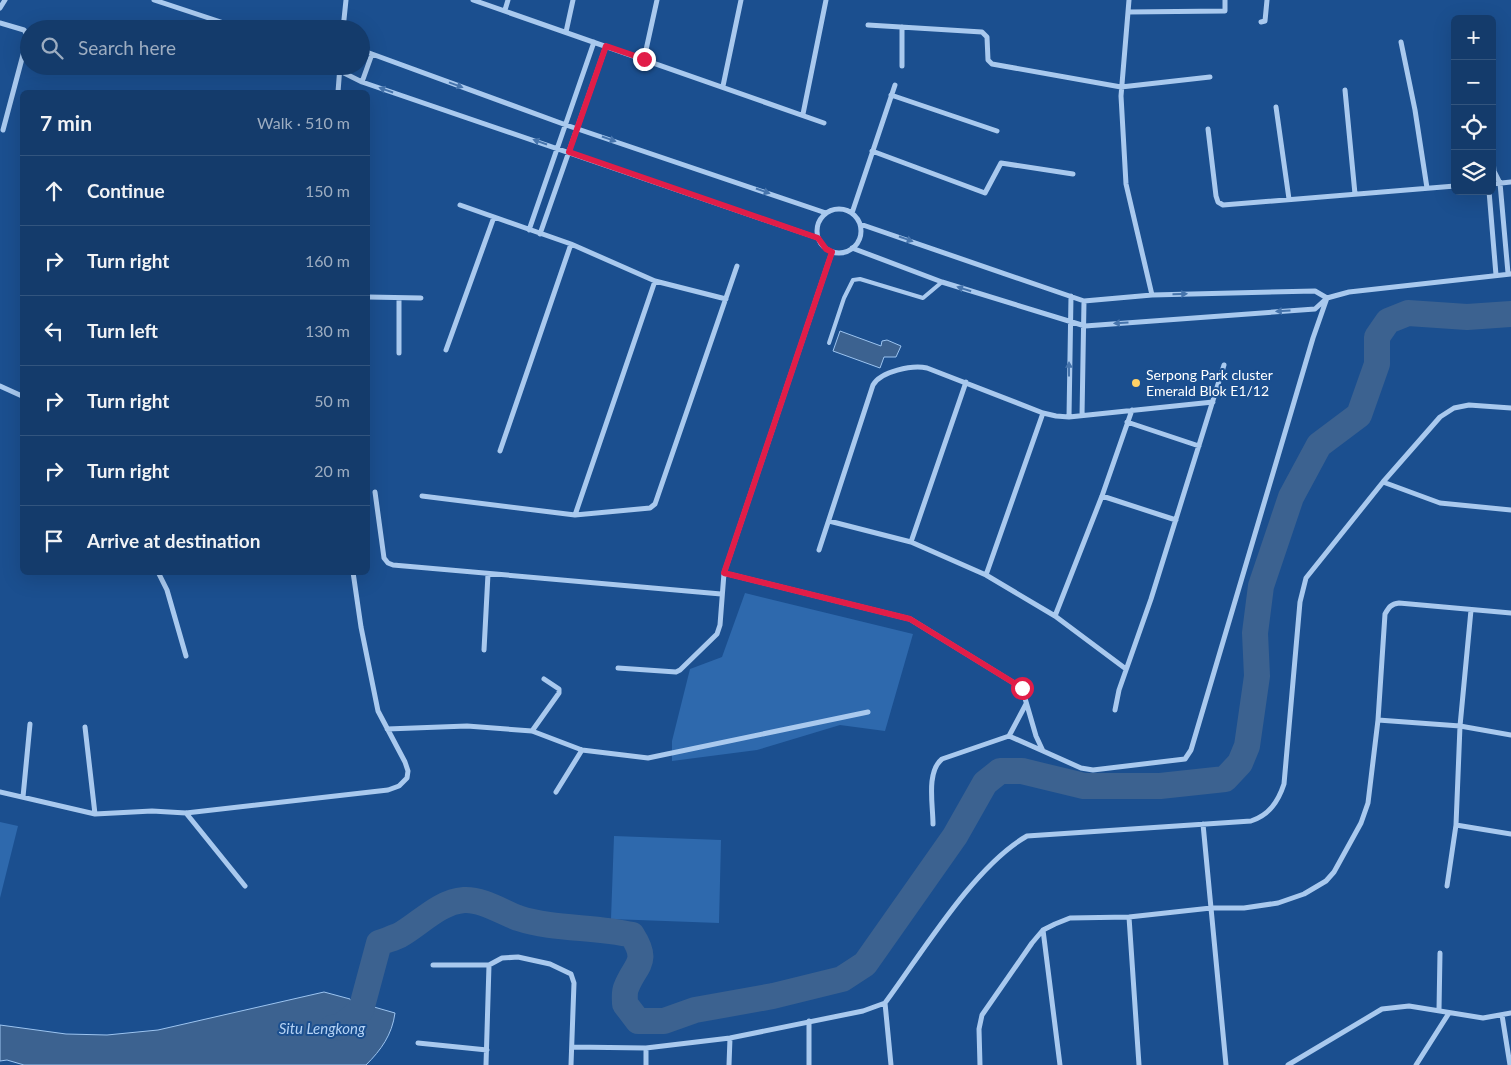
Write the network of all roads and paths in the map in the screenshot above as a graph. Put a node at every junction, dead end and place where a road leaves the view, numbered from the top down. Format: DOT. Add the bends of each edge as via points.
graph roads {
  1 [pos="5,0"];
  2 [pos="154,0"];
  3 [pos="346,0"];
  4 [pos="473,0"];
  5 [pos="508,0"];
  6 [pos="573,0"];
  7 [pos="657,0"];
  8 [pos="741,0"];
  9 [pos="826,0"];
  10 [pos="1129,0"];
  11 [pos="1225,0"];
  12 [pos="1267,0"];
  13 [pos="0,8"];
  14 [pos="505,10"];
  15 [pos="1128,12"];
  16 [pos="215,20"];
  17 [pos="344,20"];
  18 [pos="1261,22"];
  19 [pos="0,23"];
  20 [pos="868,25"];
  21 [pos="902,27"];
  22 [pos="20,29"];
  23 [pos="566,32"];
  24 [pos="594,42"];
  25 [pos="1401,42"];
  26 [pos="606,46"];
  27 [pos="372,54"];
  28 [pos="644,59"];
  29 [pos="370,60"];
  30 [pos="20,65"];
  31 [pos="902,66"];
  32 [pos="339,75"];
  33 [pos="344,75"];
  34 [pos="364,75"];
  35 [pos="1210,77"];
  36 [pos="362,82"];
  37 [pos="895,85"];
  38 [pos="723,86"];
  39 [pos="1121,87"];
  40 [pos="338,90"];
  41 [pos="1345,90"];
  42 [pos="891,95"];
  43 [pos="1276,107"];
  44 [pos="803,114"];
  45 [pos="824,123"];
  46 [pos="566,125"];
  47 [pos="577,128"];
  48 [pos="1208,129"];
  49 [pos="2,130"];
  50 [pos="997,131"];
  51 [pos="558,148"];
  52 [pos="872,151"];
  53 [pos="569,152"];
  54 [pos="1073,174"];
  55 [pos="1496,177"];
  56 [pos="1511,182"];
  57 [pos="1500,183"];
  58 [pos="1496,184"];
  59 [pos="1451,186"];
  60 [pos="1427,188"];
  61 [pos="1356,194"];
  62 [pos="1489,195"];
  63 [pos="1288,199"];
  64 [pos="460,205"];
  65 [pos="826,213"];
  66 [pos="852,213"];
  67 [pos="494,218"];
  68 [pos="860,224"];
  69 [pos="528,230"];
  70 [pos="540,234"];
  71 [pos="818,238"];
  72 [pos="571,244"];
  73 [pos="852,248"];
  74 [pos="832,252"];
  75 [pos="738,266"];
  76 [pos="1510,274"];
  77 [pos="1496,275"];
  78 [pos="655,282"];
  79 [pos="942,282"];
  80 [pos="1152,295"];
  81 [pos="1071,296"];
  82 [pos="370,297"];
  83 [pos="399,298"];
  84 [pos="422,298"];
  85 [pos="1328,298"];
  86 [pos="726,299"];
  87 [pos="1084,301"];
  88 [pos="1070,322"];
  89 [pos="1085,326"];
  90 [pos="829,343"];
  91 [pos="446,350"];
  92 [pos="399,353"];
  93 [pos="1224,365"];
  94 [pos="966,382"];
  95 [pos="0,386"];
  96 [pos="20,395"];
  97 [pos="1212,402"];
  98 [pos="1511,408"];
  99 [pos="1132,410"];
  100 [pos="1043,413"];
  101 [pos="1082,416"];
  102 [pos="1069,417"];
  103 [pos="1128,422"];
  104 [pos="1199,446"];
  105 [pos="500,451"];
  106 [pos="1383,482"];
  107 [pos="375,492"];
  108 [pos="422,496"];
  109 [pos="1102,496"];
  110 [pos="1511,510"];
  111 [pos="575,515"];
  112 [pos="1176,520"];
  113 [pos="829,521"];
  114 [pos="912,542"];
  115 [pos="819,550"];
  116 [pos="724,573"];
  117 [pos="488,574"];
  118 [pos="160,575"];
  119 [pos="354,575"];
  120 [pos="986,576"];
  121 [pos="721,594"];
  122 [pos="1471,610"];
  123 [pos="1511,613"];
  124 [pos="1054,616"];
  125 [pos="484,650"];
  126 [pos="186,656"];
  127 [pos="618,668"];
  128 [pos="1126,669"];
  129 [pos="544,678"];
  130 [pos="1026,704"];
  131 [pos="1114,710"];
  132 [pos="868,712"];
  133 [pos="1378,720"];
  134 [pos="30,724"];
  135 [pos="1460,726"];
  136 [pos="85,727"];
  137 [pos="387,729"];
  138 [pos="532,731"];
  139 [pos="1511,735"];
  140 [pos="1009,736"];
  141 [pos="582,750"];
  142 [pos="1043,750"];
  143 [pos="0,792"];
  144 [pos="556,792"];
  145 [pos="23,797"];
  146 [pos="186,813"];
  147 [pos="95,814"];
  148 [pos="934,824"];
  149 [pos="1204,824"];
  150 [pos="1456,825"];
  151 [pos="1511,834"];
  152 [pos="245,886"];
  153 [pos="1447,886"];
  154 [pos="1211,908"];
  155 [pos="1129,917"];
  156 [pos="1043,930"];
  157 [pos="1440,953"];
  158 [pos="433,965"];
  159 [pos="488,965"];
  160 [pos="885,1002"];
  161 [pos="1439,1010"];
  162 [pos="1449,1013"];
  163 [pos="1511,1013"];
  164 [pos="1502,1015"];
  165 [pos="809,1021"];
  166 [pos="730,1038"];
  167 [pos="418,1043"];
  168 [pos="572,1047"];
  169 [pos="646,1048"];
  170 [pos="487,1050"];
  171 [pos="486,1065"];
  172 [pos="571,1065"];
  173 [pos="646,1065"];
  174 [pos="729,1065"];
  175 [pos="809,1065"];
  176 [pos="891,1065"];
  177 [pos="980,1065"];
  178 [pos="1060,1065"];
  179 [pos="1139,1065"];
  180 [pos="1226,1065"];
  181 [pos="1288,1065"];
  182 [pos="1416,1065"];
  183 [pos="1510,1065"];
  1 -- 13 [label="street"];
  2 -- 16 [label="street"];
  3 -- 17 [label="street"];
  4 -- 14 [label="street"];
  5 -- 14 [label="street"];
  6 -- 23 [label="street"];
  7 -- 28 [label="street"];
  8 -- 38 [label="street"];
  9 -- 44 [label="street"];
  10 -- 15 [label="street"];
  11 -- 15 [label="street" via="1225,11"];
  12 -- 18 [label="street" via="1265,21"];
  14 -- 23 [label="street"];
  15 -- 39 [label="street"];
  19 -- 22 [label="street"];
  20 -- 21 [label="street"];
  21 -- 31 [label="street"];
  21 -- 39 [label="street" via="982,32 987,37 988,60 992,64"];
  23 -- 24 [label="street"];
  24 -- 26 [label="street"];
  24 -- 46 [label="street"];
  25 -- 60 [label="street"];
  26 -- 28 [label="street"];
  26 -- 47 [label="street"];
  27 -- 29 [label="street"];
  27 -- 46 [label="street, one-way"];
  28 -- 38 [label="street"];
  30 -- 49 [label="street"];
  32 -- 40 [label="street"];
  33 -- 36 [label="street"];
  34 -- 36 [label="street"];
  35 -- 39 [label="street"];
  51 -- 36 [label="street, one-way"];
  37 -- 42 [label="street"];
  38 -- 44 [label="street"];
  39 -- 80 [label="street" via="1126,184"];
  41 -- 61 [label="street"];
  42 -- 50 [label="street"];
  42 -- 52 [label="street"];
  43 -- 63 [label="street"];
  44 -- 45 [label="street"];
  46 -- 47 [label="street"];
  46 -- 51 [label="street"];
  47 -- 53 [label="street"];
  47 -- 65 [label="street, one-way"];
  48 -- 63 [label="street" via="1218,202 1223,205"];
  51 -- 53 [label="street"];
  51 -- 69 [label="street"];
  52 -- 54 [label="street" via="985,193 1001,162"];
  52 -- 66 [label="street"];
  53 -- 70 [label="street"];
  53 -- 71 [label="street"];
  55 -- 57 [label="street"];
  56 -- 57 [label="street"];
  57 -- 58 [label="street"];
  57 -- 76 [label="street"];
  59 -- 60 [label="street"];
  60 -- 61 [label="street"];
  61 -- 63 [label="street"];
  62 -- 77 [label="street"];
  64 -- 67 [label="street"];
  65 -- 66 [label="street" via="839,209"];
  65 -- 71 [label="street" via="818,224"];
  66 -- 68 [label="street"];
  67 -- 69 [label="street"];
  67 -- 91 [label="street"];
  68 -- 73 [label="street" via="860,237"];
  68 -- 81 [label="street, one-way"];
  69 -- 70 [label="street"];
  70 -- 72 [label="street"];
  71 -- 74 [label="street"];
  72 -- 78 [label="street"];
  72 -- 105 [label="street"];
  73 -- 74 [label="street"];
  73 -- 79 [label="street"];
  74 -- 116 [label="street"];
  75 -- 86 [label="street"];
  76 -- 77 [label="street"];
  77 -- 85 [label="street" via="1349,292"];
  78 -- 86 [label="street"];
  78 -- 111 [label="street"];
  88 -- 79 [label="street, one-way"];
  79 -- 90 [label="lane" via="923,298 854,280 844,298"];
  80 -- 85 [label="street, one-way" via="1315,291"];
  80 -- 87 [label="street"];
  81 -- 87 [label="street"];
  81 -- 88 [label="street"];
  82 -- 83 [label="street"];
  83 -- 84 [label="street"];
  83 -- 92 [label="street"];
  85 -- 89 [label="street, one-way" via="1315,309"];
  85 -- 142 [label="street" via="1312,338 1188,755 1182,760 1087,770"];
  86 -- 111 [label="street" via="655,504 643,510"];
  87 -- 89 [label="street"];
  88 -- 89 [label="street"];
  102 -- 88 [label="street, one-way"];
  89 -- 101 [label="street"];
  93 -- 97 [label="street"];
  94 -- 100 [label="street"];
  94 -- 113 [label="street" via="921,367 877,379"];
  94 -- 114 [label="street"];
  95 -- 96 [label="street"];
  97 -- 99 [label="street"];
  97 -- 104 [label="street"];
  98 -- 106 [label="street" via="1470,406 1454,408 1440,416"];
  99 -- 101 [label="street"];
  99 -- 103 [label="street"];
  100 -- 102 [label="street"];
  100 -- 120 [label="street"];
  101 -- 102 [label="street"];
  103 -- 104 [label="street"];
  103 -- 109 [label="street"];
  104 -- 112 [label="street"];
  106 -- 110 [label="street" via="1440,503"];
  106 -- 149 [label="street" via="1306,578 1302,589 1281,793 1275,804 1259,819"];
  107 -- 117 [label="street" via="384,558 388,563"];
  108 -- 111 [label="street"];
  109 -- 112 [label="street"];
  109 -- 124 [label="street"];
  112 -- 128 [label="street"];
  113 -- 114 [label="street"];
  113 -- 115 [label="street"];
  114 -- 120 [label="street"];
  116 -- 121 [label="street"];
  116 -- 130 [label="street" via="910,619 1022,688"];
  117 -- 121 [label="street"];
  117 -- 125 [label="street"];
  118 -- 126 [label="street"];
  119 -- 137 [label="street" via="371,680 378,711"];
  120 -- 124 [label="street"];
  121 -- 127 [label="street" via="717,634 680,670"];
  122 -- 123 [label="street"];
  122 -- 133 [label="street" via="1399,603 1388,608"];
  122 -- 135 [label="street"];
  124 -- 128 [label="street"];
  128 -- 131 [label="street"];
  129 -- 138 [label="street" via="558,689 559,694"];
  130 -- 140 [label="street"];
  130 -- 142 [label="street"];
  132 -- 141 [label="street" via="648,758"];
  133 -- 135 [label="street"];
  133 -- 154 [label="street" via="1365,814 1334,872 1326,881 1304,894 1278,904"];
  134 -- 145 [label="street"];
  135 -- 139 [label="street"];
  135 -- 150 [label="street"];
  136 -- 147 [label="street"];
  137 -- 138 [label="street" via="467,726"];
  137 -- 146 [label="street" via="408,771 407,778 399,786 388,790"];
  138 -- 141 [label="street"];
  140 -- 142 [label="street"];
  140 -- 148 [label="street" via="942,759 936,764 933,772"];
  141 -- 144 [label="street"];
  143 -- 145 [label="street"];
  145 -- 147 [label="street"];
  146 -- 147 [label="street"];
  146 -- 152 [label="street"];
  149 -- 154 [label="street"];
  149 -- 160 [label="street" via="1027,836 974,882"];
  150 -- 151 [label="street"];
  150 -- 153 [label="street"];
  154 -- 155 [label="street"];
  154 -- 180 [label="street"];
  155 -- 156 [label="street" via="1070,918"];
  155 -- 179 [label="street"];
  156 -- 177 [label="street" via="982,1015"];
  156 -- 178 [label="street"];
  157 -- 161 [label="street"];
  158 -- 159 [label="street"];
  159 -- 168 [label="street" via="502,958 518,957 550,964 571,974 574,983"];
  159 -- 170 [label="street"];
  160 -- 165 [label="street" via="863,1011"];
  160 -- 176 [label="street"];
  161 -- 162 [label="street"];
  161 -- 181 [label="street" via="1409,1006 1382,1009"];
  162 -- 164 [label="street" via="1483,1018"];
  162 -- 182 [label="street"];
  163 -- 164 [label="street"];
  164 -- 183 [label="street"];
  165 -- 166 [label="street"];
  165 -- 175 [label="street"];
  166 -- 169 [label="street"];
  166 -- 174 [label="street"];
  167 -- 170 [label="street"];
  168 -- 169 [label="street"];
  168 -- 172 [label="street"];
  169 -- 173 [label="street"];
  170 -- 171 [label="street"];
}
